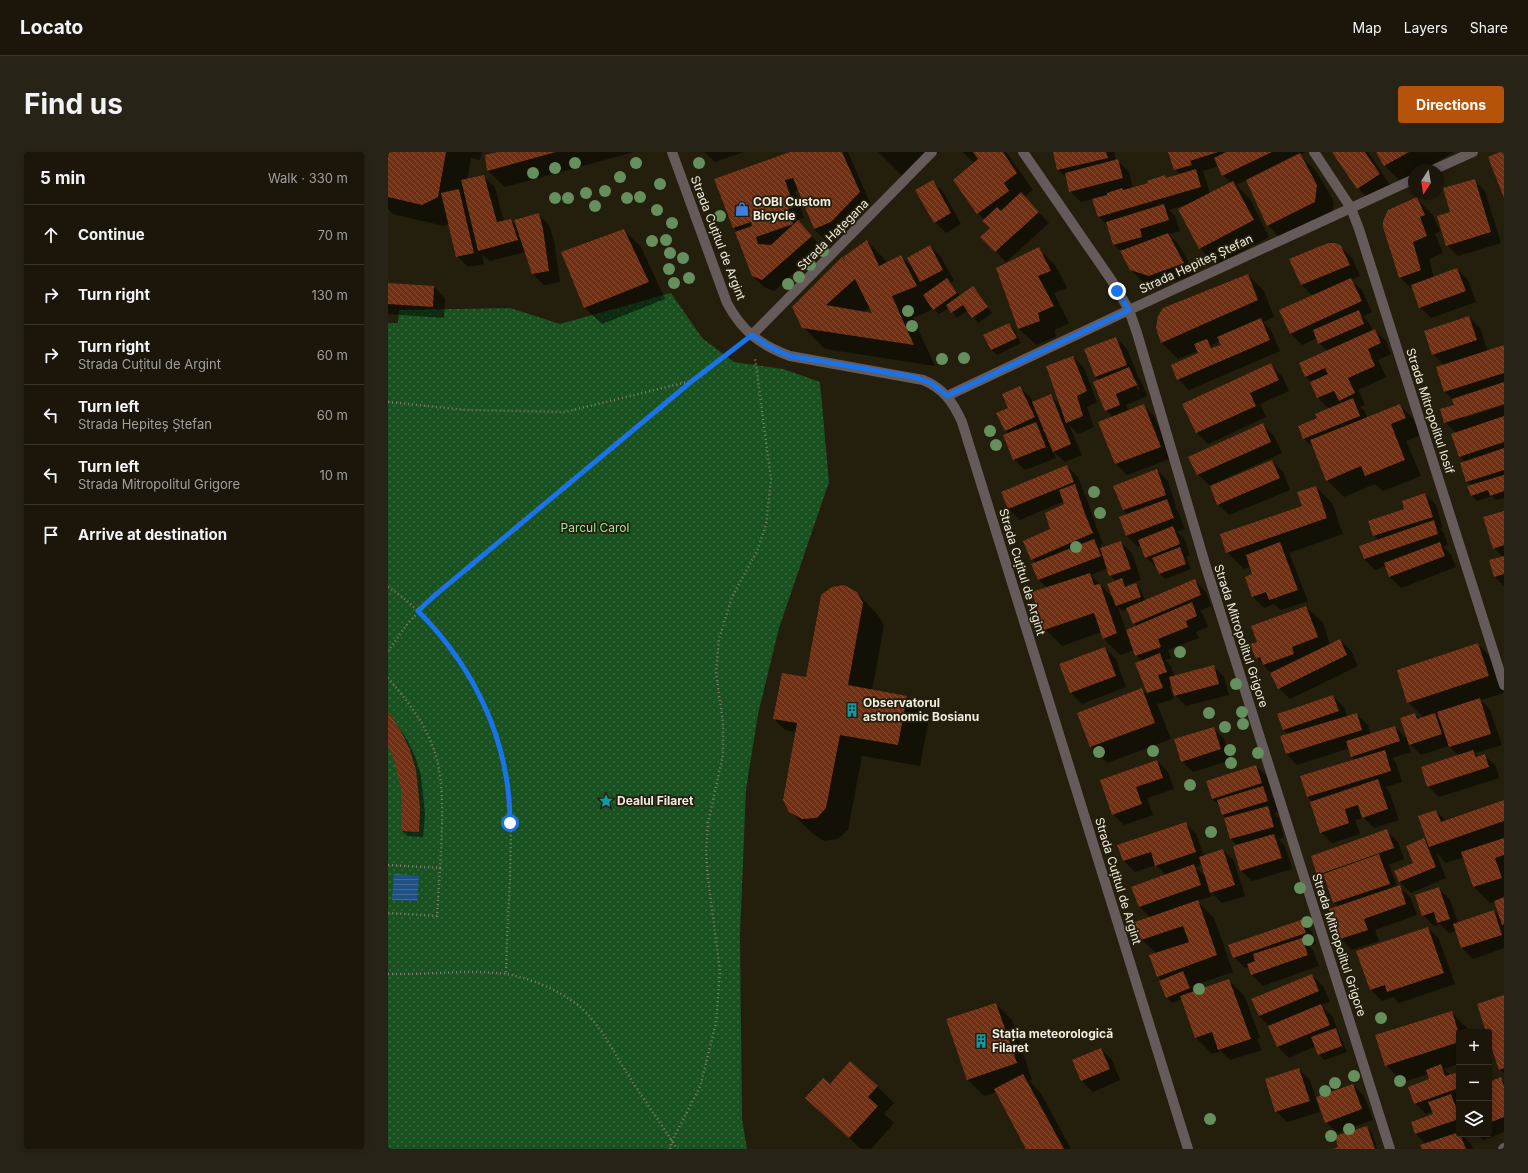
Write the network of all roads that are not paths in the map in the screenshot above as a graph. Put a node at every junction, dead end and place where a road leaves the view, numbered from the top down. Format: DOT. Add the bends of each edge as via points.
graph roads {
  1 [pos="672,152"];
  2 [pos="932,152"];
  3 [pos="1023,152"];
  4 [pos="1314,152"];
  5 [pos="1473,152"];
  6 [pos="1444,165"];
  7 [pos="1408,182"];
  8 [pos="1350,208"];
  9 [pos="1129,310"];
  10 [pos="752,335"];
  11 [pos="947,396"];
  12 [pos="1504,686"];
  13 [pos="1188,1149"];
  14 [pos="1390,1149"];
  1 -- 10 [label="street, Strada Cuțitul de Argint" via="727,303 735,317"];
  2 -- 10 [label="street, Strada Hațegana"];
  3 -- 9 [label="street, Strada Mitropolitul Grigore" via="1112,281"];
  4 -- 8 [label="street, Strada Mitropolitul Iosif"];
  5 -- 6 [label="street"];
  7 -- 8 [label="street, Strada Hepiteș Ștefan"];
  8 -- 9 [label="street, Strada Hepiteș Ștefan"];
  8 -- 12 [label="street, Strada Mitropolitul Iosif" via="1364,244"];
  9 -- 11 [label="street, Strada Hepiteș Ștefan"];
  9 -- 14 [label="street, Strada Mitropolitul Grigore" via="1206,567"];
  10 -- 11 [label="street, Strada Cuțitul de Argint" via="769,347 790,356 914,377 931,383"];
  11 -- 13 [label="street, Strada Cuțitul de Argint" via="962,422"];
}
